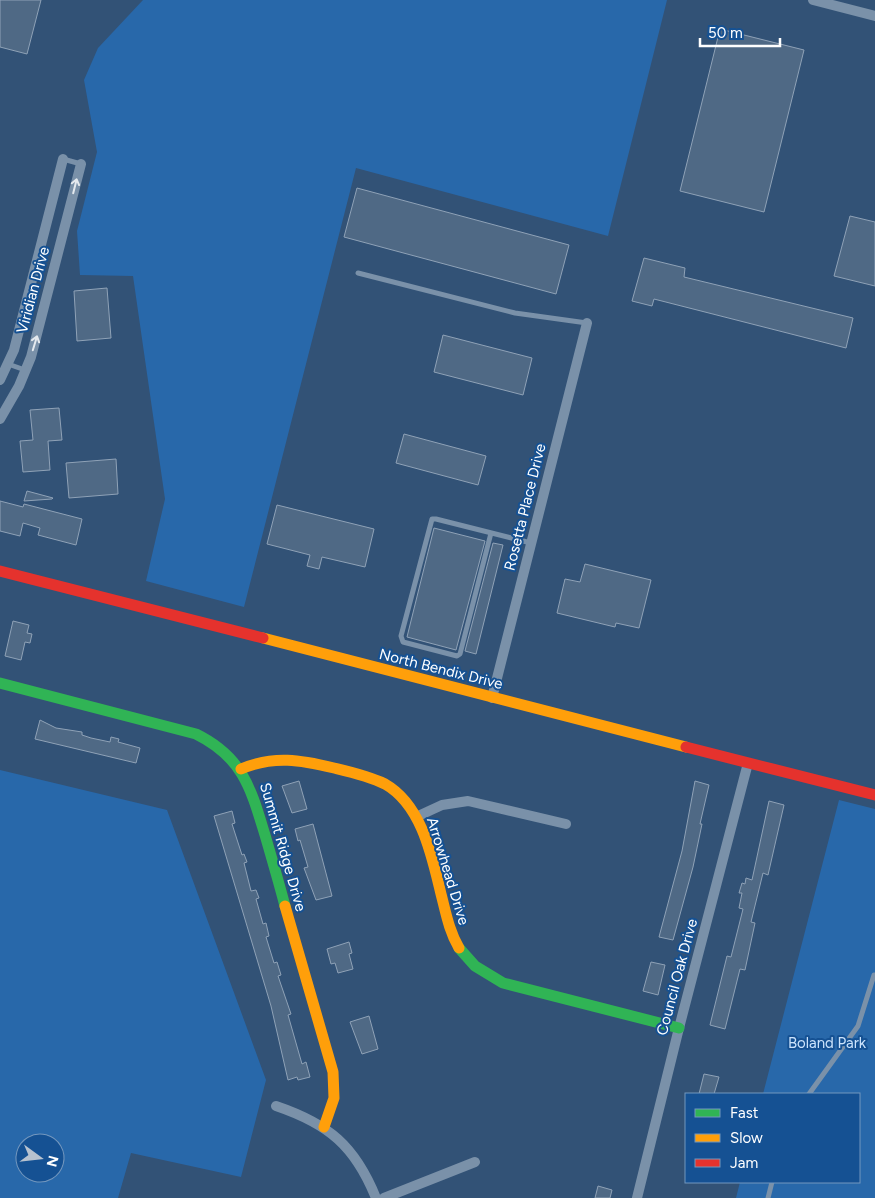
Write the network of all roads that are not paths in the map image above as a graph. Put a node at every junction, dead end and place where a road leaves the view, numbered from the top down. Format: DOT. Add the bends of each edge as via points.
graph roads {
  1 [pos="813,0"];
  2 [pos="875,16"];
  3 [pos="62,159"];
  4 [pos="81,164"];
  5 [pos="358,273"];
  6 [pos="587,323"];
  7 [pos="8,364"];
  8 [pos="25,370"];
  9 [pos="0,380"];
  10 [pos="0,419"];
  11 [pos="491,533"];
  12 [pos="531,543"];
  13 [pos="0,573"];
  14 [pos="0,683"];
  15 [pos="492,698"];
  16 [pos="748,764"];
  17 [pos="241,769"];
  18 [pos="875,796"];
  19 [pos="416,817"];
  20 [pos="566,824"];
  21 [pos="874,975"];
  22 [pos="679,1028"];
  23 [pos="810,1093"];
  24 [pos="276,1106"];
  25 [pos="324,1127"];
  26 [pos="475,1162"];
  27 [pos="772,1183"];
  28 [pos="376,1198"];
  29 [pos="384,1198"];
  30 [pos="637,1198"];
  31 [pos="768,1198"];
  1 -- 2 [label="street"];
  3 -- 4 [label="lane"];
  3 -- 7 [label="street, Viridian Drive"];
  8 -- 4 [label="street, Viridian Drive, one-way" via="38,333"];
  5 -- 6 [label="lane" via="515,313"];
  6 -- 12 [label="street, Rosetta Place Drive"];
  7 -- 8 [label="lane"];
  7 -- 9 [label="street, Viridian Drive"];
  8 -- 10 [label="street, Viridian Drive"];
  11 -- 11 [label="lane" via="432,520 401,636 403,642 457,656 460,654"];
  11 -- 12 [label="lane"];
  12 -- 15 [label="street, Rosetta Place Drive"];
  13 -- 15 [label="street, North Bendix Drive"];
  14 -- 17 [label="street, Summit Ridge Drive" via="196,734 222,748"];
  15 -- 16 [label="street, North Bendix Drive"];
  16 -- 18 [label="street, North Bendix Drive"];
  16 -- 22 [label="street, Council Oak Drive"];
  17 -- 19 [label="street, Arrowhead Drive" via="262,760 281,757 360,774 392,789"];
  17 -- 25 [label="street, Summit Ridge Drive" via="253,794 333,1072 334,1098"];
  19 -- 20 [label="street" via="442,805 468,801"];
  19 -- 22 [label="street, Arrowhead Drive" via="450,931 473,967 514,987"];
  21 -- 23 [label="lane" via="858,1026"];
  22 -- 30 [label="street, Council Oak Drive"];
  24 -- 25 [label="street"];
  25 -- 28 [label="street" via="351,1152"];
  26 -- 29 [label="street"];
  27 -- 31 [label="lane"];
}
